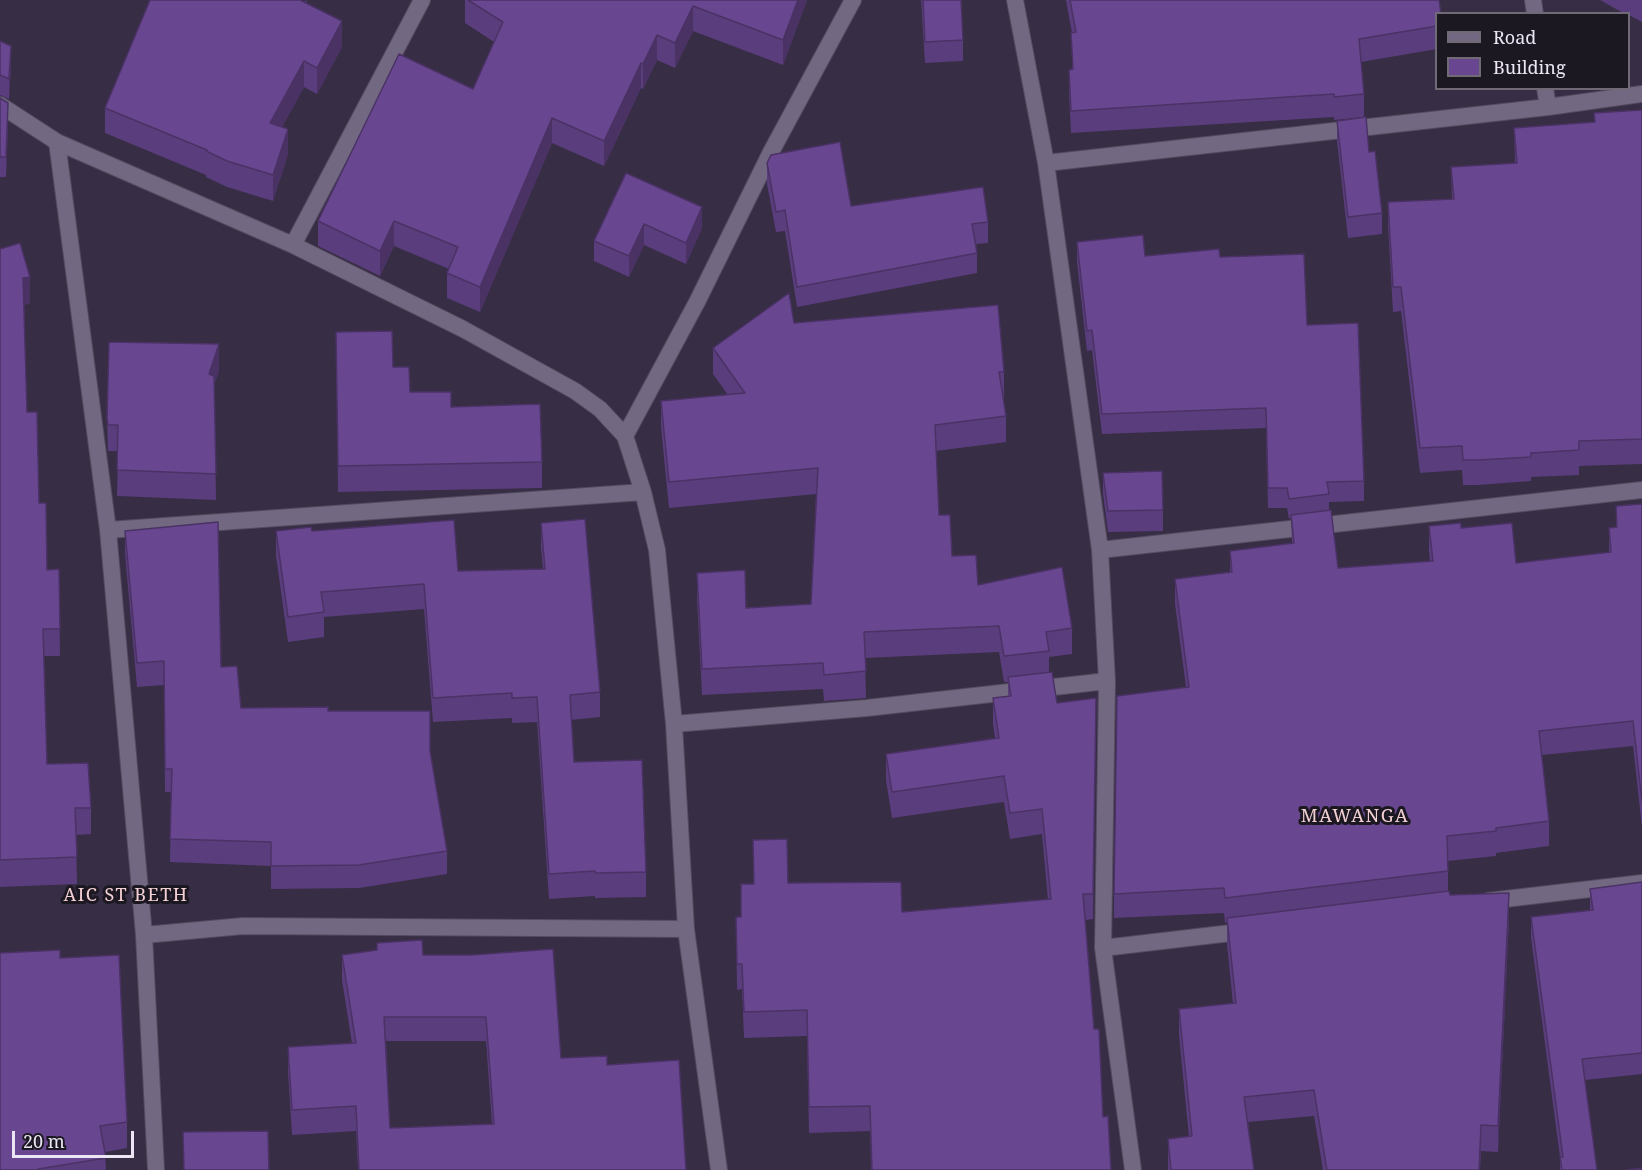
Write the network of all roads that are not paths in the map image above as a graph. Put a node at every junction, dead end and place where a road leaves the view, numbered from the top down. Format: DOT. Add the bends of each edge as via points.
graph roads {
  1 [pos="422,0"];
  2 [pos="853,0"];
  3 [pos="1015,0"];
  4 [pos="1545,90"];
  5 [pos="1642,94"];
  6 [pos="0,105"];
  7 [pos="1548,107"];
  8 [pos="57,142"];
  9 [pos="1046,163"];
  10 [pos="293,245"];
  11 [pos="625,436"];
  12 [pos="1642,490"];
  13 [pos="643,492"];
  14 [pos="108,530"];
  15 [pos="1100,550"];
  16 [pos="1107,681"];
  17 [pos="674,724"];
  18 [pos="1642,883"];
  19 [pos="1466,904"];
  20 [pos="1267,928"];
  21 [pos="686,929"];
  22 [pos="144,935"];
  23 [pos="1103,948"];
  24 [pos="156,1170"];
  25 [pos="719,1170"];
  26 [pos="1133,1170"];
  1 -- 10 [label="street"];
  2 -- 11 [label="street"];
  3 -- 9 [label="street"];
  4 -- 7 [label="street"];
  5 -- 7 [label="street"];
  6 -- 8 [label="street"];
  7 -- 9 [label="street"];
  8 -- 10 [label="street"];
  8 -- 14 [label="street"];
  9 -- 15 [label="street"];
  10 -- 11 [label="street" via="463,329 575,391 600,409"];
  11 -- 13 [label="street"];
  12 -- 15 [label="street"];
  13 -- 14 [label="street"];
  13 -- 17 [label="street" via="657,550"];
  14 -- 22 [label="street"];
  15 -- 16 [label="street"];
  16 -- 17 [label="street" via="867,708"];
  16 -- 23 [label="street"];
  17 -- 21 [label="street"];
  18 -- 19 [label="street"];
  20 -- 23 [label="street"];
  21 -- 22 [label="street" via="243,926"];
  21 -- 25 [label="street"];
  22 -- 24 [label="street"];
  23 -- 26 [label="street"];
}
